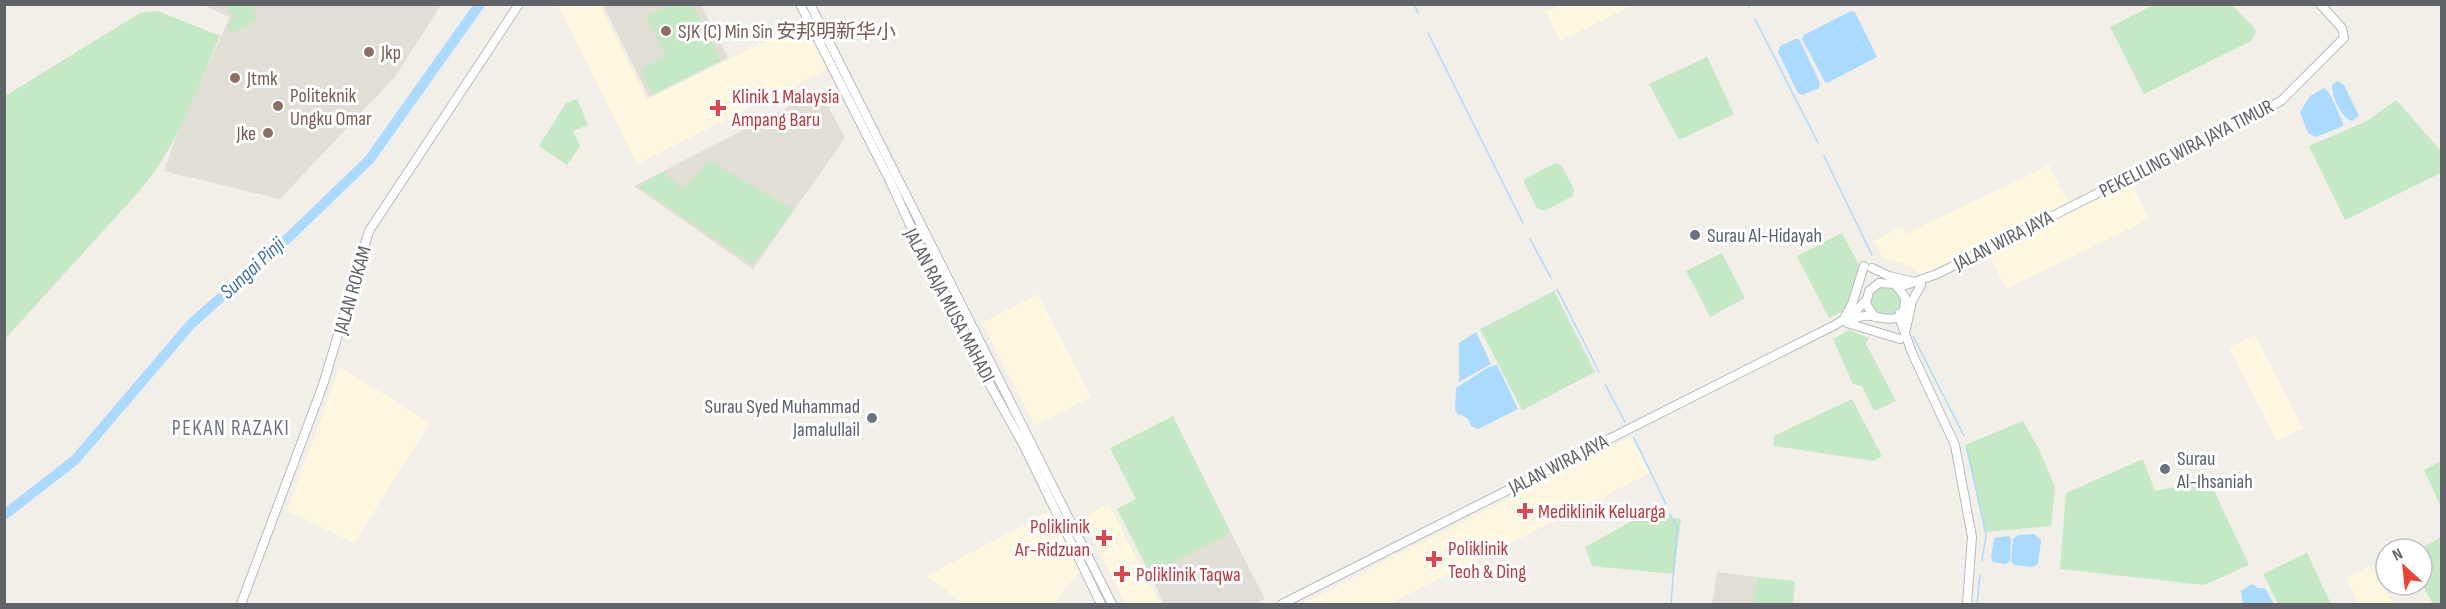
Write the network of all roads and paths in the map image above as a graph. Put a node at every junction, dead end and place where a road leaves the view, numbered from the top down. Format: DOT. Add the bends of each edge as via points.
graph roads {
  1 [pos="519,4"];
  2 [pos="800,4"];
  3 [pos="810,4"];
  4 [pos="2320,4"];
  5 [pos="891,183"];
  6 [pos="2070,207"];
  7 [pos="938,265"];
  8 [pos="1918,284"];
  9 [pos="1899,287"];
  10 [pos="1905,297"];
  11 [pos="1866,300"];
  12 [pos="1900,313"];
  13 [pos="1875,317"];
  14 [pos="1846,320"];
  15 [pos="1886,320"];
  16 [pos="963,333"];
  17 [pos="1903,337"];
  18 [pos="241,604"];
  19 [pos="1101,604"];
  20 [pos="1112,604"];
  21 [pos="1282,604"];
  22 [pos="1967,604"];
  1 -- 18 [label="main road, JALAN ROKAM" via="369,231 323,385"];
  2 -- 5 [label="main road, JALAN RAJA MUSA MAHADI"];
  3 -- 7 [label="main road, JALAN RAJA MUSA MAHADI"];
  4 -- 6 [label="main road, PEKELILING WIRA JAYA TIMUR" via="2342,28 2344,38 2281,101"];
  5 -- 7 [label="main road" via="926,252"];
  5 -- 16 [label="main road, JALAN RAJA MUSA MAHADI" via="924,259"];
  6 -- 8 [label="main road, JALAN WIRA JAYA"];
  7 -- 16 [label="main road" via="935,270"];
  7 -- 20 [label="main road, JALAN RAJA MUSA MAHADI"];
  8 -- 9 [label="main road, JALAN WIRA JAYA"];
  8 -- 10 [label="main road, JALAN WIRA JAYA"];
  8 -- 14 [label="main road" via="1868,267"];
  8 -- 17 [label="main road"];
  9 -- 10 [label="main road"];
  9 -- 11 [label="main road" via="1890,282 1879,283 1869,291"];
  10 -- 12 [label="main road"];
  11 -- 13 [label="main road"];
  11 -- 14 [label="main road, JALAN WIRA JAYA"];
  12 -- 15 [label="main road"];
  12 -- 17 [label="main road"];
  13 -- 14 [label="main road, JALAN WIRA JAYA"];
  13 -- 15 [label="main road"];
  14 -- 17 [label="main road"];
  14 -- 21 [label="main road, JALAN WIRA JAYA"];
  15 -- 17 [label="main road"];
  16 -- 19 [label="main road, JALAN RAJA MUSA MAHADI" via="1034,465"];
  17 -- 22 [label="main road" via="1955,445 1972,537"];
}
